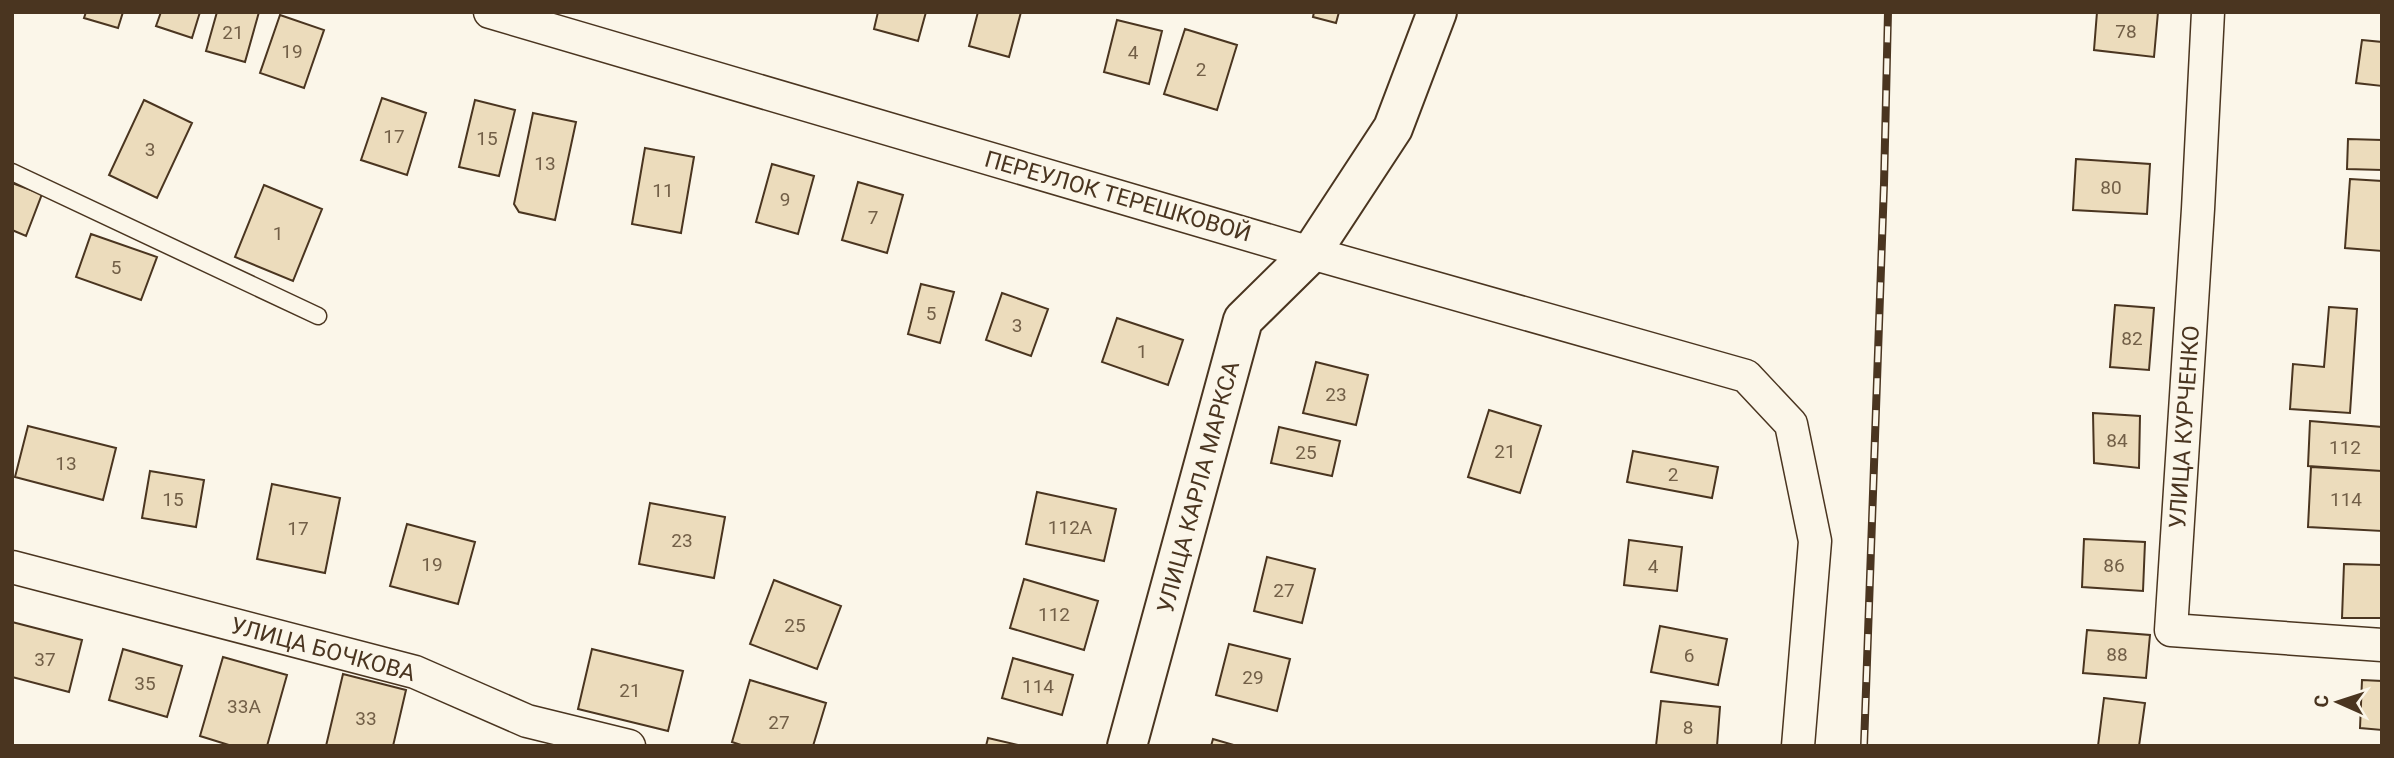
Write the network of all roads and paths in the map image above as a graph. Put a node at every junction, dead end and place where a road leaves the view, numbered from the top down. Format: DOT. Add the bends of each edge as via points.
graph roads {
  1 [pos="490,12"];
  2 [pos="1437,12"];
  3 [pos="2208,12"];
  4 [pos="12,172"];
  5 [pos="1311,253"];
  6 [pos="318,316"];
  7 [pos="12,567"];
  8 [pos="2382,645"];
  9 [pos="629,746"];
  10 [pos="1127,746"];
  11 [pos="1798,746"];
  1 -- 5 [label="street, ПЕРЕУЛОК ТЕРЕШКОВОЙ"];
  2 -- 5 [label="street, УЛИЦА КАРЛА МАРКСА" via="1393,128"];
  3 -- 8 [label="street, УЛИЦА КУРЧЕНКО" via="2171,630"];
  4 -- 6 [label="lane"];
  5 -- 10 [label="street, УЛИЦА КАРЛА МАРКСА" via="1243,320"];
  5 -- 11 [label="street, ПЕРЕУЛОК ТЕРЕШКОВОЙ" via="1746,376 1791,424 1815,541"];
  7 -- 9 [label="street, УЛИЦА БОЧКОВА" via="415,672 527,721"];
}
